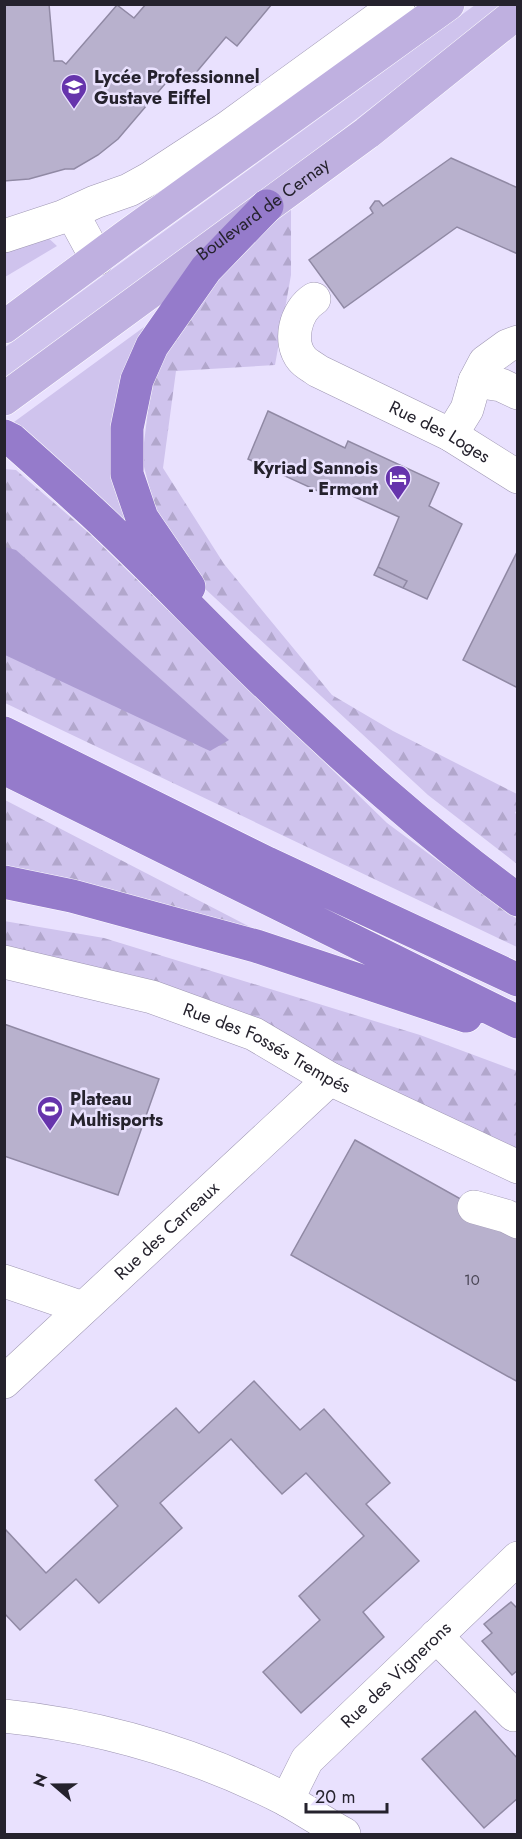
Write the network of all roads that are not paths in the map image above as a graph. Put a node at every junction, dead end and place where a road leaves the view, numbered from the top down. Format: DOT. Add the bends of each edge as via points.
graph roads {
  1 [pos="398,4"];
  2 [pos="448,4"];
  3 [pos="518,12"];
  4 [pos="267,206"];
  5 [pos="72,213"];
  6 [pos="4,236"];
  7 [pos="97,259"];
  8 [pos="314,299"];
  9 [pos="4,327"];
  10 [pos="518,342"];
  11 [pos="475,381"];
  12 [pos="518,393"];
  13 [pos="4,399"];
  14 [pos="451,435"];
  15 [pos="4,436"];
  16 [pos="518,477"];
  17 [pos="237,654"];
  18 [pos="4,733"];
  19 [pos="4,768"];
  20 [pos="4,882"];
  21 [pos="518,900"];
  22 [pos="4,962"];
  23 [pos="518,980"];
  24 [pos="518,1022"];
  25 [pos="518,1034"];
  26 [pos="330,1079"];
  27 [pos="518,1167"];
  28 [pos="474,1207"];
  29 [pos="518,1222"];
  30 [pos="4,1281"];
  31 [pos="83,1308"];
  32 [pos="4,1382"];
  33 [pos="518,1558"];
  34 [pos="436,1636"];
  35 [pos="518,1712"];
  36 [pos="4,1716"];
  37 [pos="287,1800"];
  38 [pos="344,1834"];
  1 -- 5 [label="street" via="227,128 149,179"];
  2 -- 7 [label="main road"];
  3 -- 4 [label="main road, Boulevard de Cernay" via="367,133"];
  4 -- 13 [label="main road, Boulevard de Cernay"];
  4 -- 17 [label="highway" via="206,269 152,346 136,380 127,428 127,474 142,518"];
  5 -- 6 [label="street"];
  5 -- 7 [label="street"];
  7 -- 9 [label="main road"];
  8 -- 14 [label="street, Rue des Loges" via="294,329 301,358 318,371"];
  10 -- 11 [label="street" via="485,362"];
  11 -- 12 [label="street"];
  11 -- 14 [label="street" via="467,409"];
  14 -- 16 [label="street, Rue des Loges"];
  15 -- 17 [label="highway" via="93,512"];
  17 -- 21 [label="highway" via="400,807"];
  18 -- 23 [label="highway" via="267,863"];
  19 -- 24 [label="highway"];
  20 -- 25 [label="highway" via="72,896 256,946"];
  22 -- 26 [label="street, Rue des Fossés Trempés" via="152,997 254,1034"];
  26 -- 27 [label="street, Rue des Fossés Trempés"];
  26 -- 31 [label="street, Rue des Carreaux"];
  28 -- 29 [label="street"];
  30 -- 31 [label="street"];
  31 -- 32 [label="street, Rue des Carreaux"];
  33 -- 34 [label="street, Rue des Vignerons"];
  34 -- 35 [label="street" via="514,1715"];
  34 -- 37 [label="street, Rue des Vignerons" via="307,1760"];
  36 -- 37 [label="street" via="127,1738 207,1765"];
  37 -- 38 [label="street"];
}
